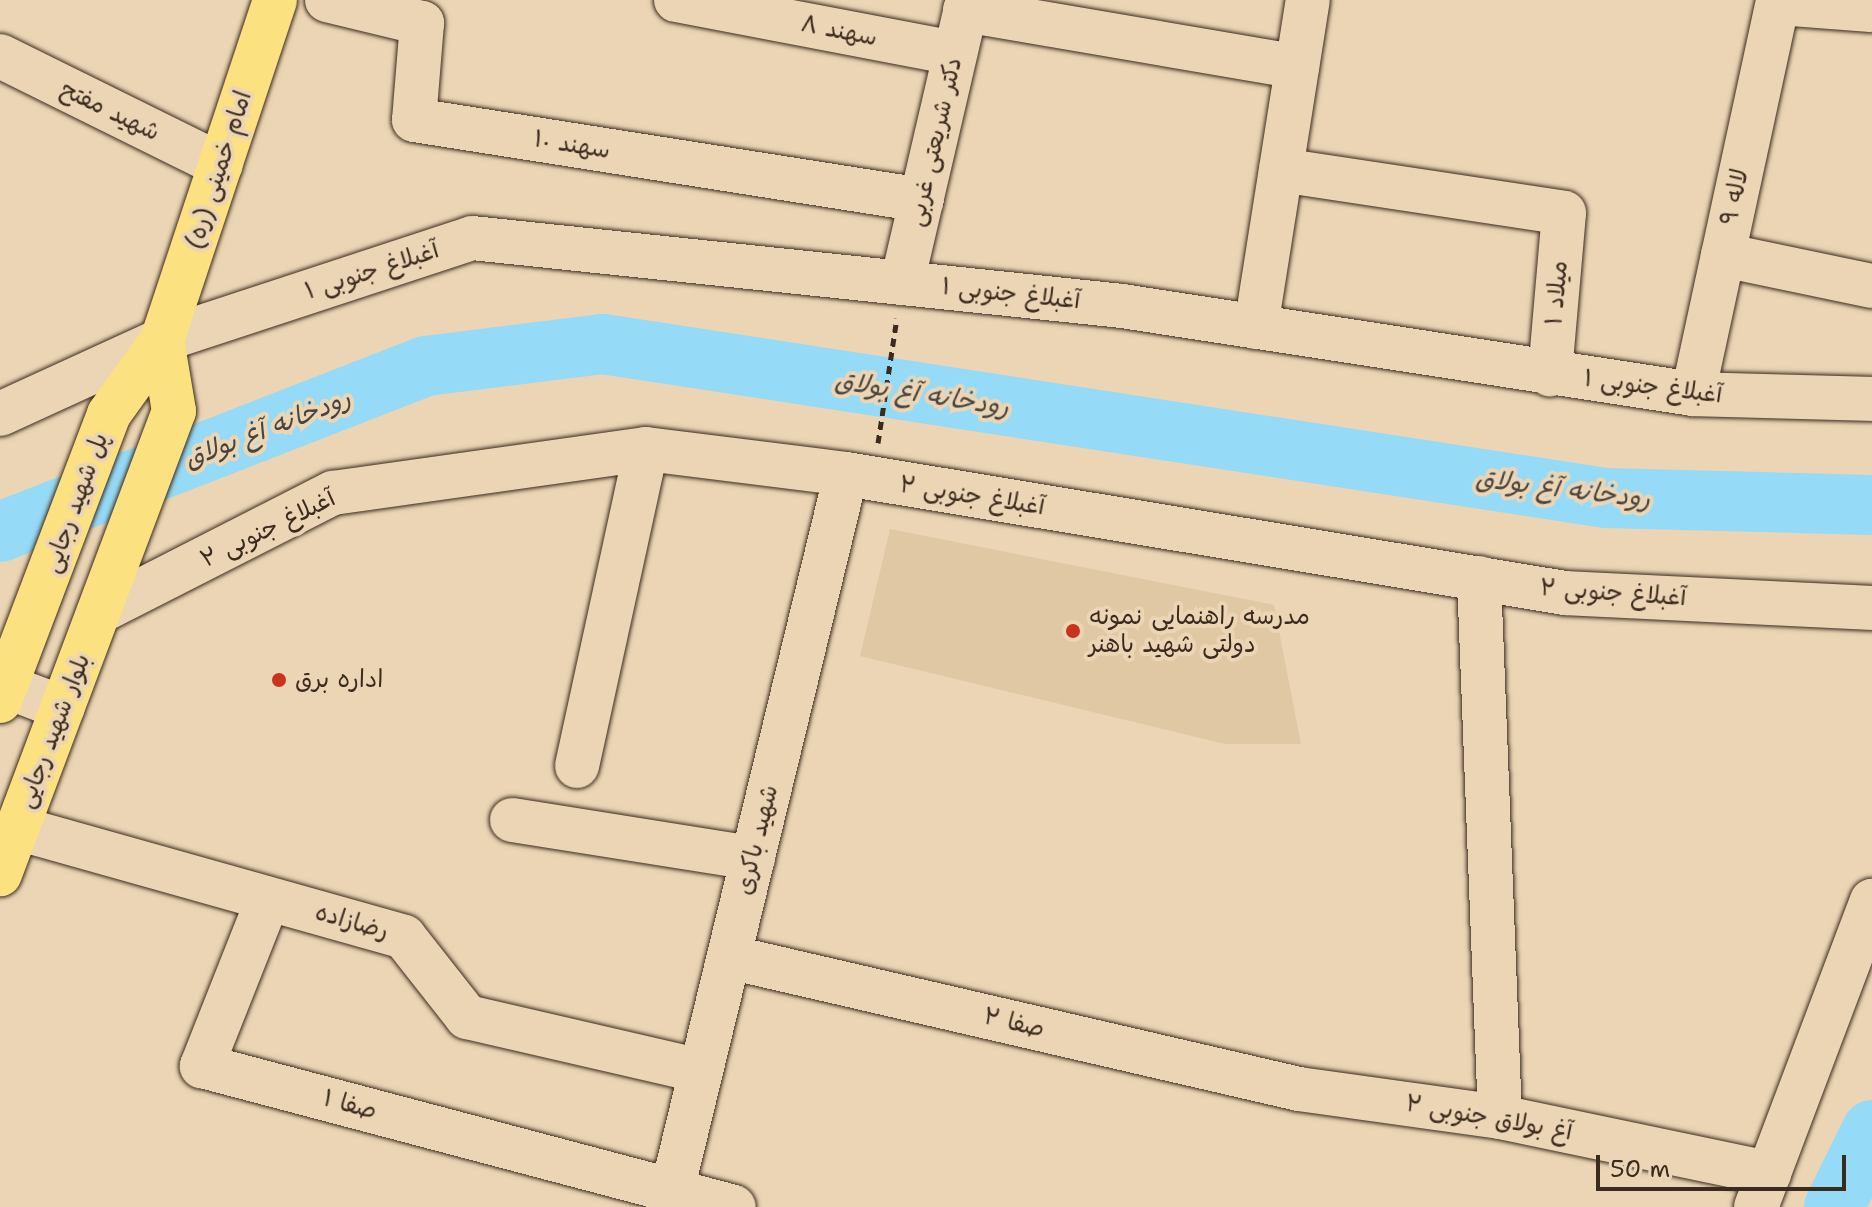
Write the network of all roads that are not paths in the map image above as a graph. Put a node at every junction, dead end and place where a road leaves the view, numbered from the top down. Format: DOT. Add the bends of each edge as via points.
graph roads {
  1 [pos="275,0"];
  2 [pos="327,0"];
  3 [pos="676,0"];
  4 [pos="1308,0"];
  5 [pos="1778,2"];
  6 [pos="966,5"];
  7 [pos="1872,10"];
  8 [pos="955,53"];
  9 [pos="0,56"];
  10 [pos="1297,67"];
  11 [pos="221,165"];
  12 [pos="1281,170"];
  13 [pos="922,200"];
  14 [pos="1723,255"];
  15 [pos="902,283"];
  16 [pos="1872,286"];
  17 [pos="1256,327"];
  18 [pos="162,340"];
  19 [pos="1550,374"];
  20 [pos="1693,394"];
  21 [pos="1872,399"];
  22 [pos="0,414"];
  23 [pos="646,449"];
  24 [pos="860,476"];
  25 [pos="1479,578"];
  26 [pos="104,600"];
  27 [pos="1872,608"];
  28 [pos="2,690"];
  29 [pos="63,708"];
  30 [pos="577,766"];
  31 [pos="512,820"];
  32 [pos="17,828"];
  33 [pos="753,858"];
  34 [pos="0,874"];
  35 [pos="268,899"];
  36 [pos="1872,901"];
  37 [pos="729,957"];
  38 [pos="701,1071"];
  39 [pos="1299,1089"];
  40 [pos="1500,1117"];
  41 [pos="1763,1190"];
  42 [pos="670,1198"];
  43 [pos="734,1207"];
  1 -- 11 [label="main road, امام خمینی (ره)"];
  2 -- 13 [label="street, سهند ۱۰" via="422,23 414,120"];
  3 -- 8 [label="street, سهند ۸"];
  4 -- 10 [label="street"];
  5 -- 7 [label="street"];
  5 -- 14 [label="street, لاله ۹"];
  6 -- 8 [label="street, دکتر شریعتی غربی"];
  6 -- 10 [label="street"];
  8 -- 13 [label="street, دکتر شریعتی غربی"];
  9 -- 11 [label="street, شهید مفتح"];
  10 -- 12 [label="street"];
  11 -- 18 [label="main road, امام خمینی (ره)"];
  12 -- 17 [label="street"];
  12 -- 19 [label="street, میلاد ۱" via="1564,213"];
  13 -- 15 [label="street, دکتر شریعتی غربی"];
  14 -- 16 [label="street"];
  14 -- 20 [label="street, لاله ۹"];
  15 -- 17 [label="street, آغبلاغ جنوبی ۱"];
  15 -- 18 [label="street, آغبلاغ جنوبی ۱" via="472,238"];
  17 -- 19 [label="street, آغبلاغ جنوبی ۱"];
  18 -- 22 [label="street, آغبلاغ جنوبی ۱"];
  18 -- 26 [label="main road" via="174,411"];
  18 -- 28 [label="main road, پل شهید رجایی" via="109,414"];
  19 -- 20 [label="street, آغبلاغ جنوبی ۱"];
  20 -- 21 [label="street, آغبلاغ جنوبی ۱"];
  23 -- 24 [label="street, آغبلاغ جنوبی ۲"];
  23 -- 26 [label="street, آغبلاغ جنوبی ۲" via="333,493"];
  23 -- 30 [label="street"];
  24 -- 25 [label="street, آغبلاغ جنوبی ۲"];
  24 -- 33 [label="street, شهید باکری"];
  25 -- 27 [label="street, آغبلاغ جنوبی ۲" via="1565,593"];
  25 -- 40 [label="street"];
  26 -- 29 [label="main road, بلوار شهید رجایی"];
  28 -- 29 [label="street"];
  29 -- 32 [label="main road, بلوار شهید رجایی"];
  31 -- 33 [label="street"];
  32 -- 34 [label="main road, بلوار شهید رجایی"];
  32 -- 35 [label="street, رضازاده"];
  33 -- 37 [label="street, شهید باکری"];
  35 -- 38 [label="street, رضازاده" via="404,937 467,1017"];
  35 -- 42 [label="street, صفا ۱" via="202,1066"];
  36 -- 41 [label="street, آغ بولاق جنوبی ۲"];
  37 -- 38 [label="street, شهید باکری"];
  37 -- 39 [label="street, صفا ۲"];
  38 -- 42 [label="street, شهید باکری"];
  39 -- 40 [label="street, آغ بولاق جنوبی ۲"];
  40 -- 41 [label="street, آغ بولاق جنوبی ۲"];
  42 -- 43 [label="street"];
}
